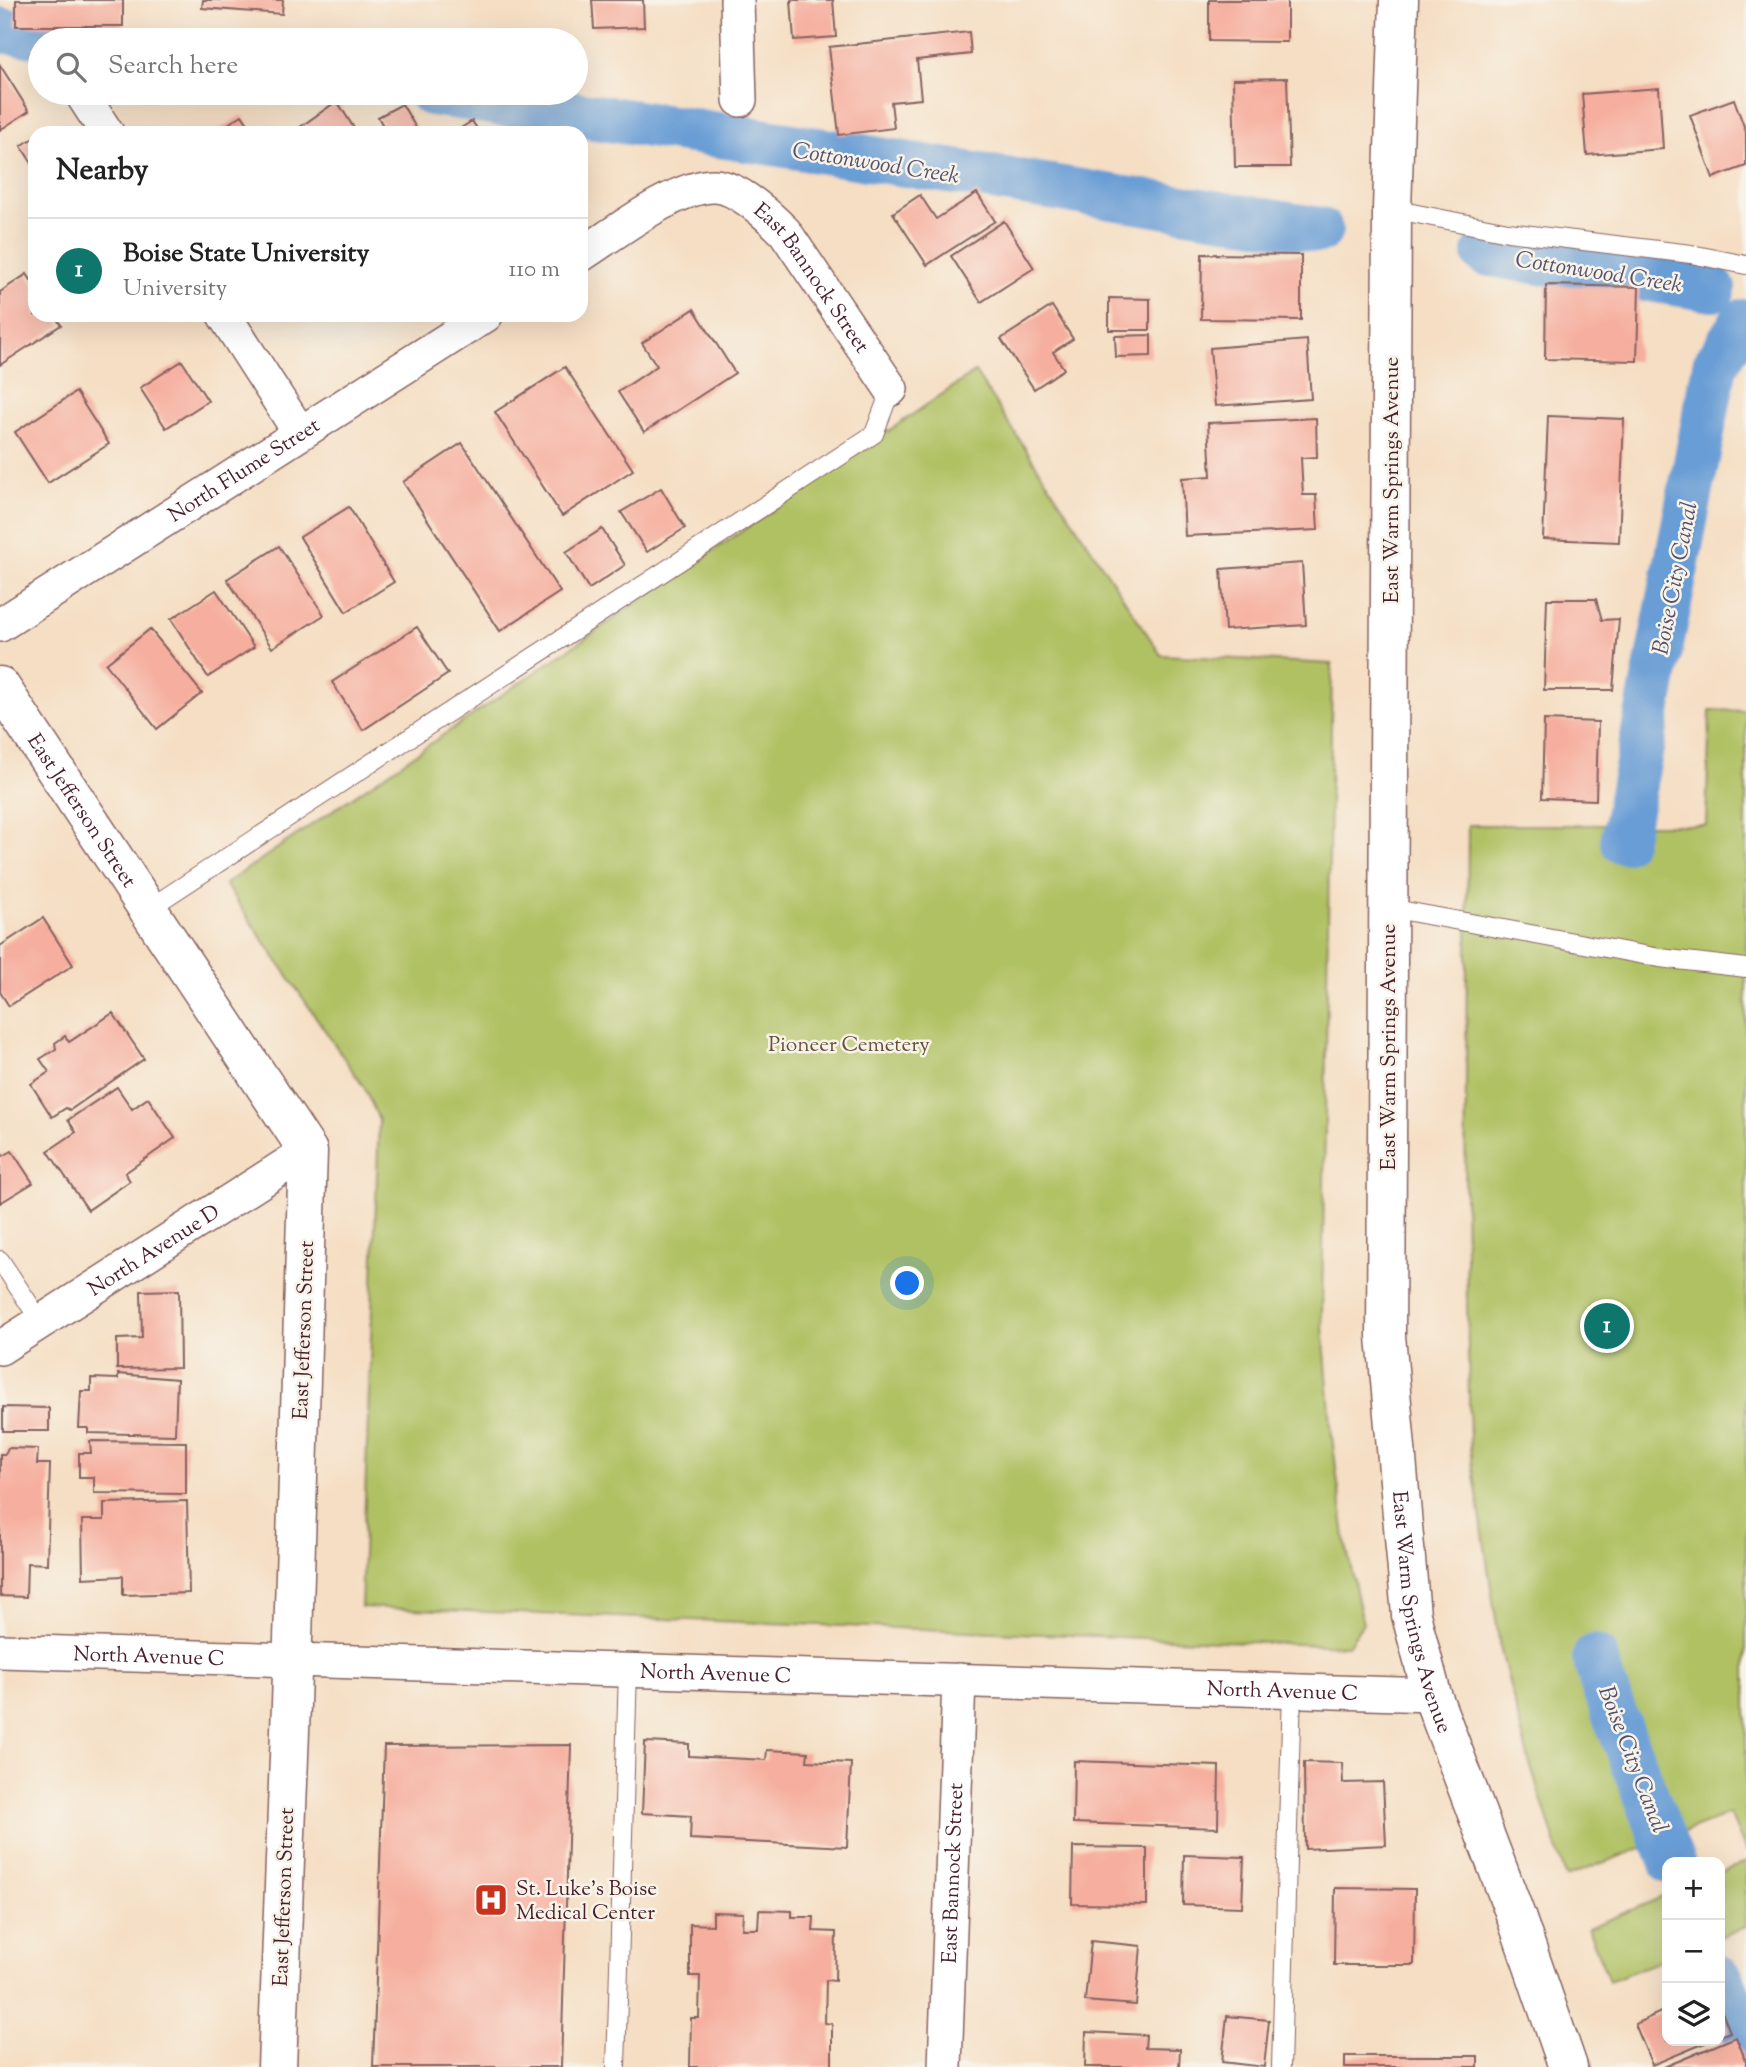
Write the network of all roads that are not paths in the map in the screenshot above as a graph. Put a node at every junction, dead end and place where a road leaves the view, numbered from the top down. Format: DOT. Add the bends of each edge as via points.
graph roads {
  1 [pos="737,0"];
  2 [pos="1399,0"];
  3 [pos="740,100"];
  4 [pos="89,105"];
  5 [pos="102,126"];
  6 [pos="1392,209"];
  7 [pos="588,250"];
  8 [pos="1746,265"];
  9 [pos="228,322"];
  10 [pos="475,322"];
  11 [pos="891,389"];
  12 [pos="300,433"];
  13 [pos="0,625"];
  14 [pos="0,686"];
  15 [pos="1389,908"];
  16 [pos="148,909"];
  17 [pos="1746,968"];
  18 [pos="308,1151"];
  19 [pos="0,1260"];
  20 [pos="41,1322"];
  21 [pos="0,1348"];
  22 [pos="0,1651"];
  23 [pos="292,1660"];
  24 [pos="628,1670"];
  25 [pos="959,1680"];
  26 [pos="1292,1690"];
  27 [pos="1432,1695"];
  28 [pos="277,2067"];
  29 [pos="616,2067"];
  30 [pos="944,2067"];
  31 [pos="1280,2067"];
  32 [pos="1568,2067"];
  1 -- 3 [label="street"];
  2 -- 6 [label="street, East Warm Springs Avenue"];
  4 -- 5 [label="street"];
  6 -- 8 [label="lane" via="1508,232"];
  6 -- 15 [label="street, East Warm Springs Avenue"];
  7 -- 11 [label="street, East Bannock Street" via="690,191 716,186 741,196 785,232"];
  9 -- 12 [label="street"];
  10 -- 12 [label="street, North Flume Street"];
  11 -- 16 [label="lane" via="874,435"];
  12 -- 13 [label="street, North Flume Street"];
  14 -- 16 [label="street, East Jefferson Street"];
  15 -- 17 [label="lane" via="1660,958"];
  15 -- 27 [label="street, East Warm Springs Avenue" via="1386,1336 1411,1615"];
  16 -- 18 [label="street, East Jefferson Street"];
  18 -- 20 [label="street, North Avenue D"];
  18 -- 23 [label="street, East Jefferson Street"];
  19 -- 20 [label="lane"];
  20 -- 21 [label="street, North Avenue D"];
  22 -- 23 [label="street, North Avenue C"];
  23 -- 24 [label="street, North Avenue C"];
  23 -- 28 [label="street, East Jefferson Street"];
  24 -- 25 [label="street, North Avenue C"];
  24 -- 29 [label="lane"];
  25 -- 26 [label="street, North Avenue C"];
  25 -- 30 [label="street, East Bannock Street"];
  26 -- 27 [label="street, North Avenue C"];
  26 -- 31 [label="lane"];
  27 -- 32 [label="street, East Warm Springs Avenue"];
}
